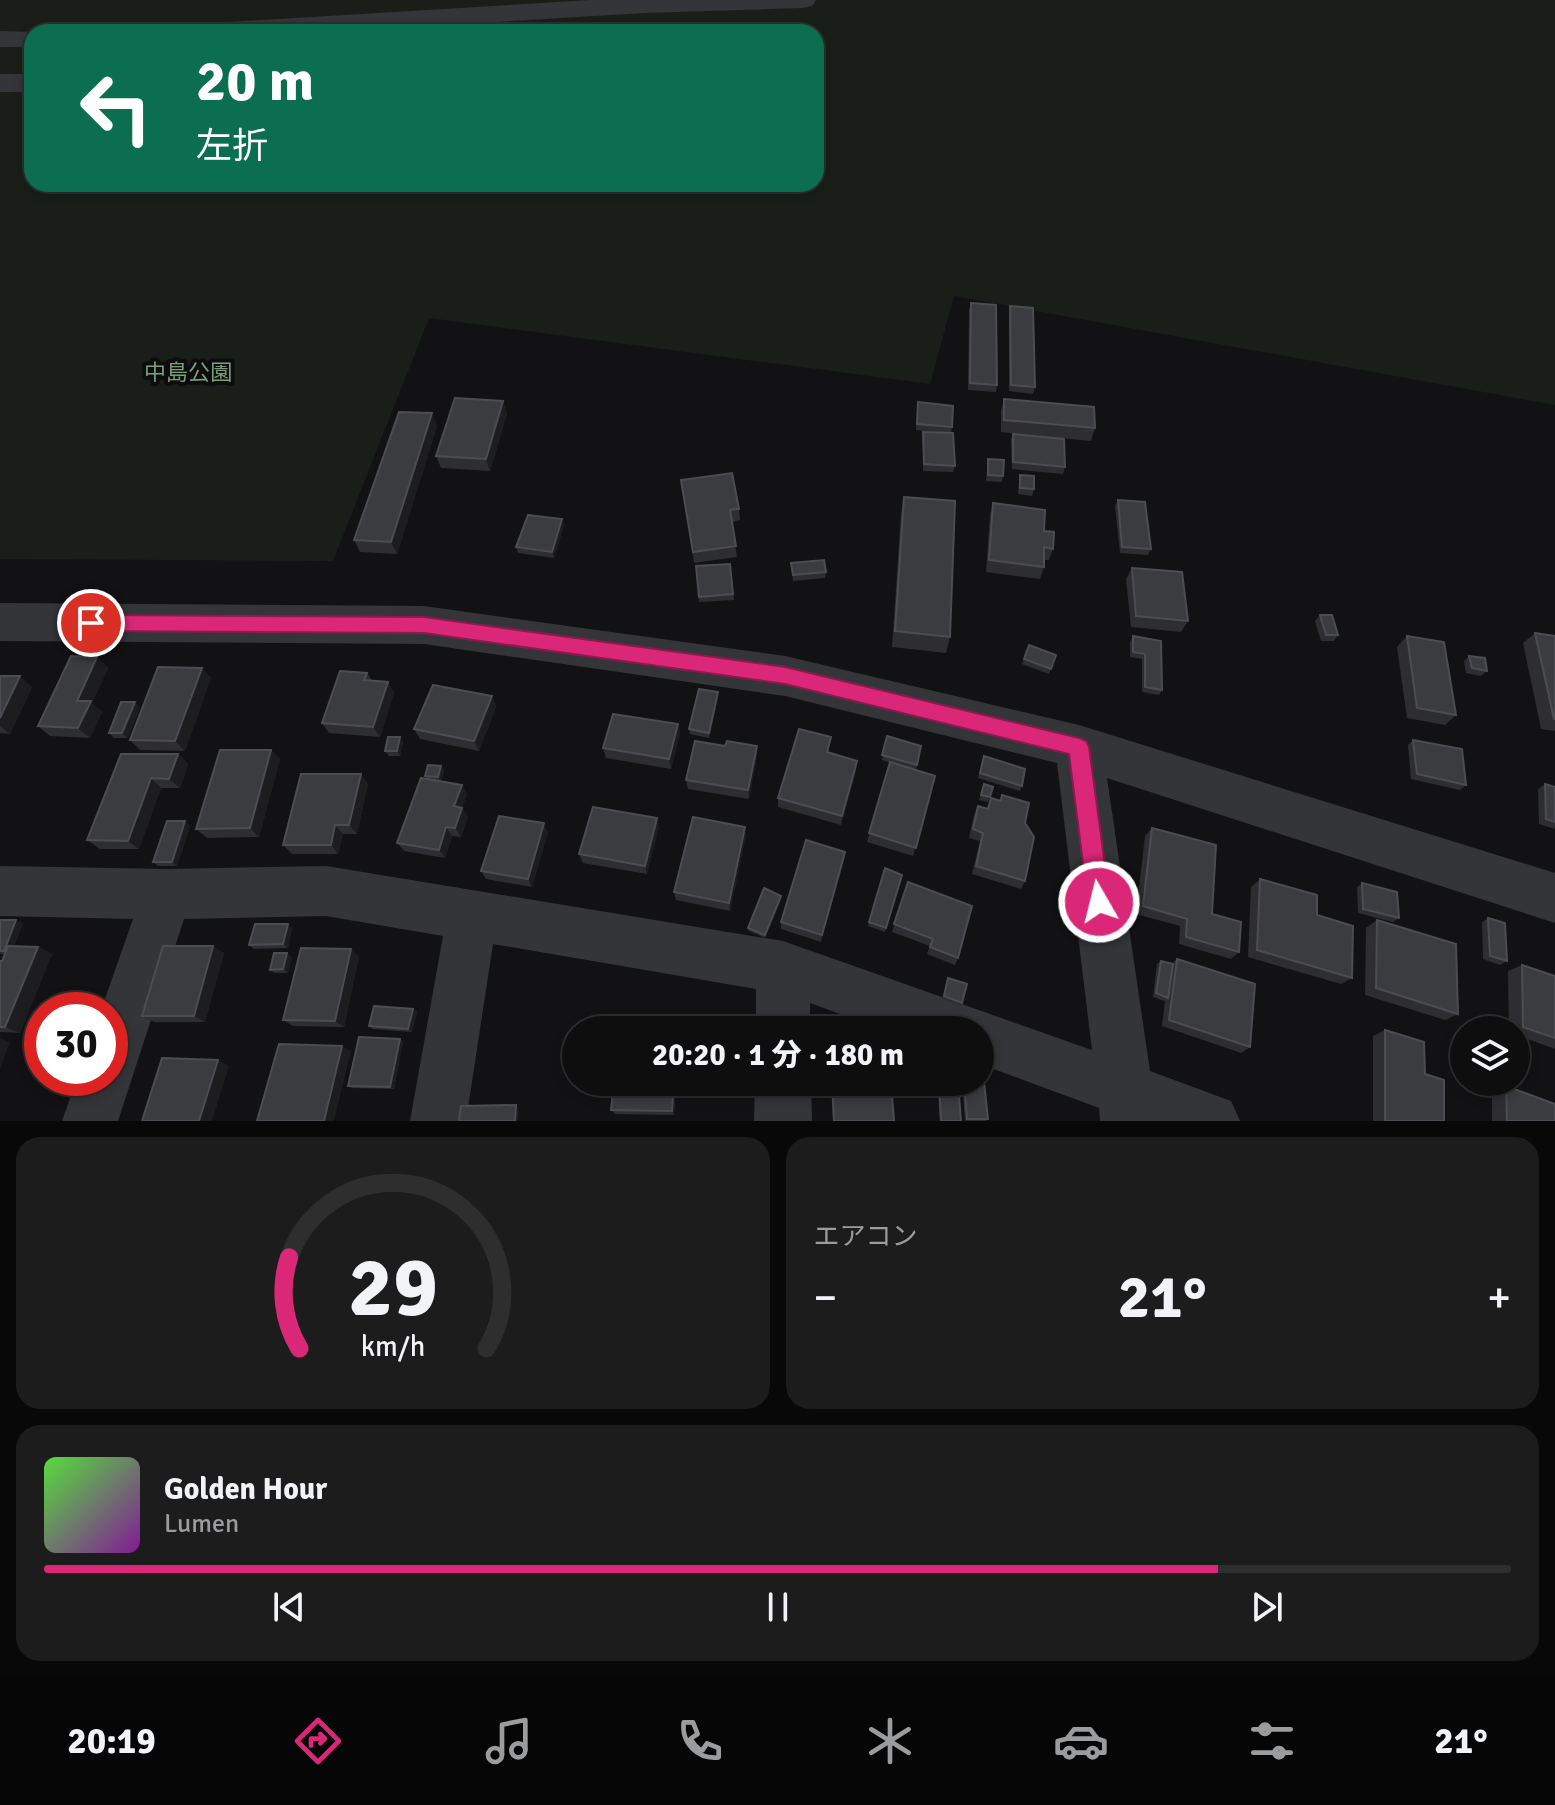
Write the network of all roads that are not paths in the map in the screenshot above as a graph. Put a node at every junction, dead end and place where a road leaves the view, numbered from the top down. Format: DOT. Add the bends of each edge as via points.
graph roads {
  1 [pos="802,0"];
  2 [pos="328,24"];
  3 [pos="0,39"];
  4 [pos="24,39"];
  5 [pos="0,83"];
  6 [pos="24,83"];
  7 [pos="0,622"];
  8 [pos="1079,747"];
  9 [pos="0,891"];
  10 [pos="167,894"];
  11 [pos="1555,898"];
  12 [pos="472,915"];
  13 [pos="783,967"];
  14 [pos="128,1010"];
  15 [pos="783,1016"];
  16 [pos="921,1016"];
  17 [pos="994,1044"];
  18 [pos="99,1096"];
  19 [pos="783,1096"];
  20 [pos="1126,1105"];
  21 [pos="90,1121"];
  22 [pos="438,1121"];
  23 [pos="783,1121"];
  24 [pos="1211,1121"];
  1 -- 2 [label="street"];
  3 -- 4 [label="street"];
  5 -- 6 [label="street"];
  7 -- 8 [label="street" via="424,625 785,676"];
  8 -- 11 [label="street"];
  8 -- 20 [label="street"];
  9 -- 10 [label="street"];
  10 -- 12 [label="street" via="326,891"];
  10 -- 14 [label="street"];
  12 -- 13 [label="street"];
  12 -- 22 [label="street"];
  13 -- 15 [label="street"];
  13 -- 16 [label="street"];
  17 -- 20 [label="street"];
  18 -- 21 [label="street"];
  19 -- 23 [label="street"];
  20 -- 24 [label="street"];
}
